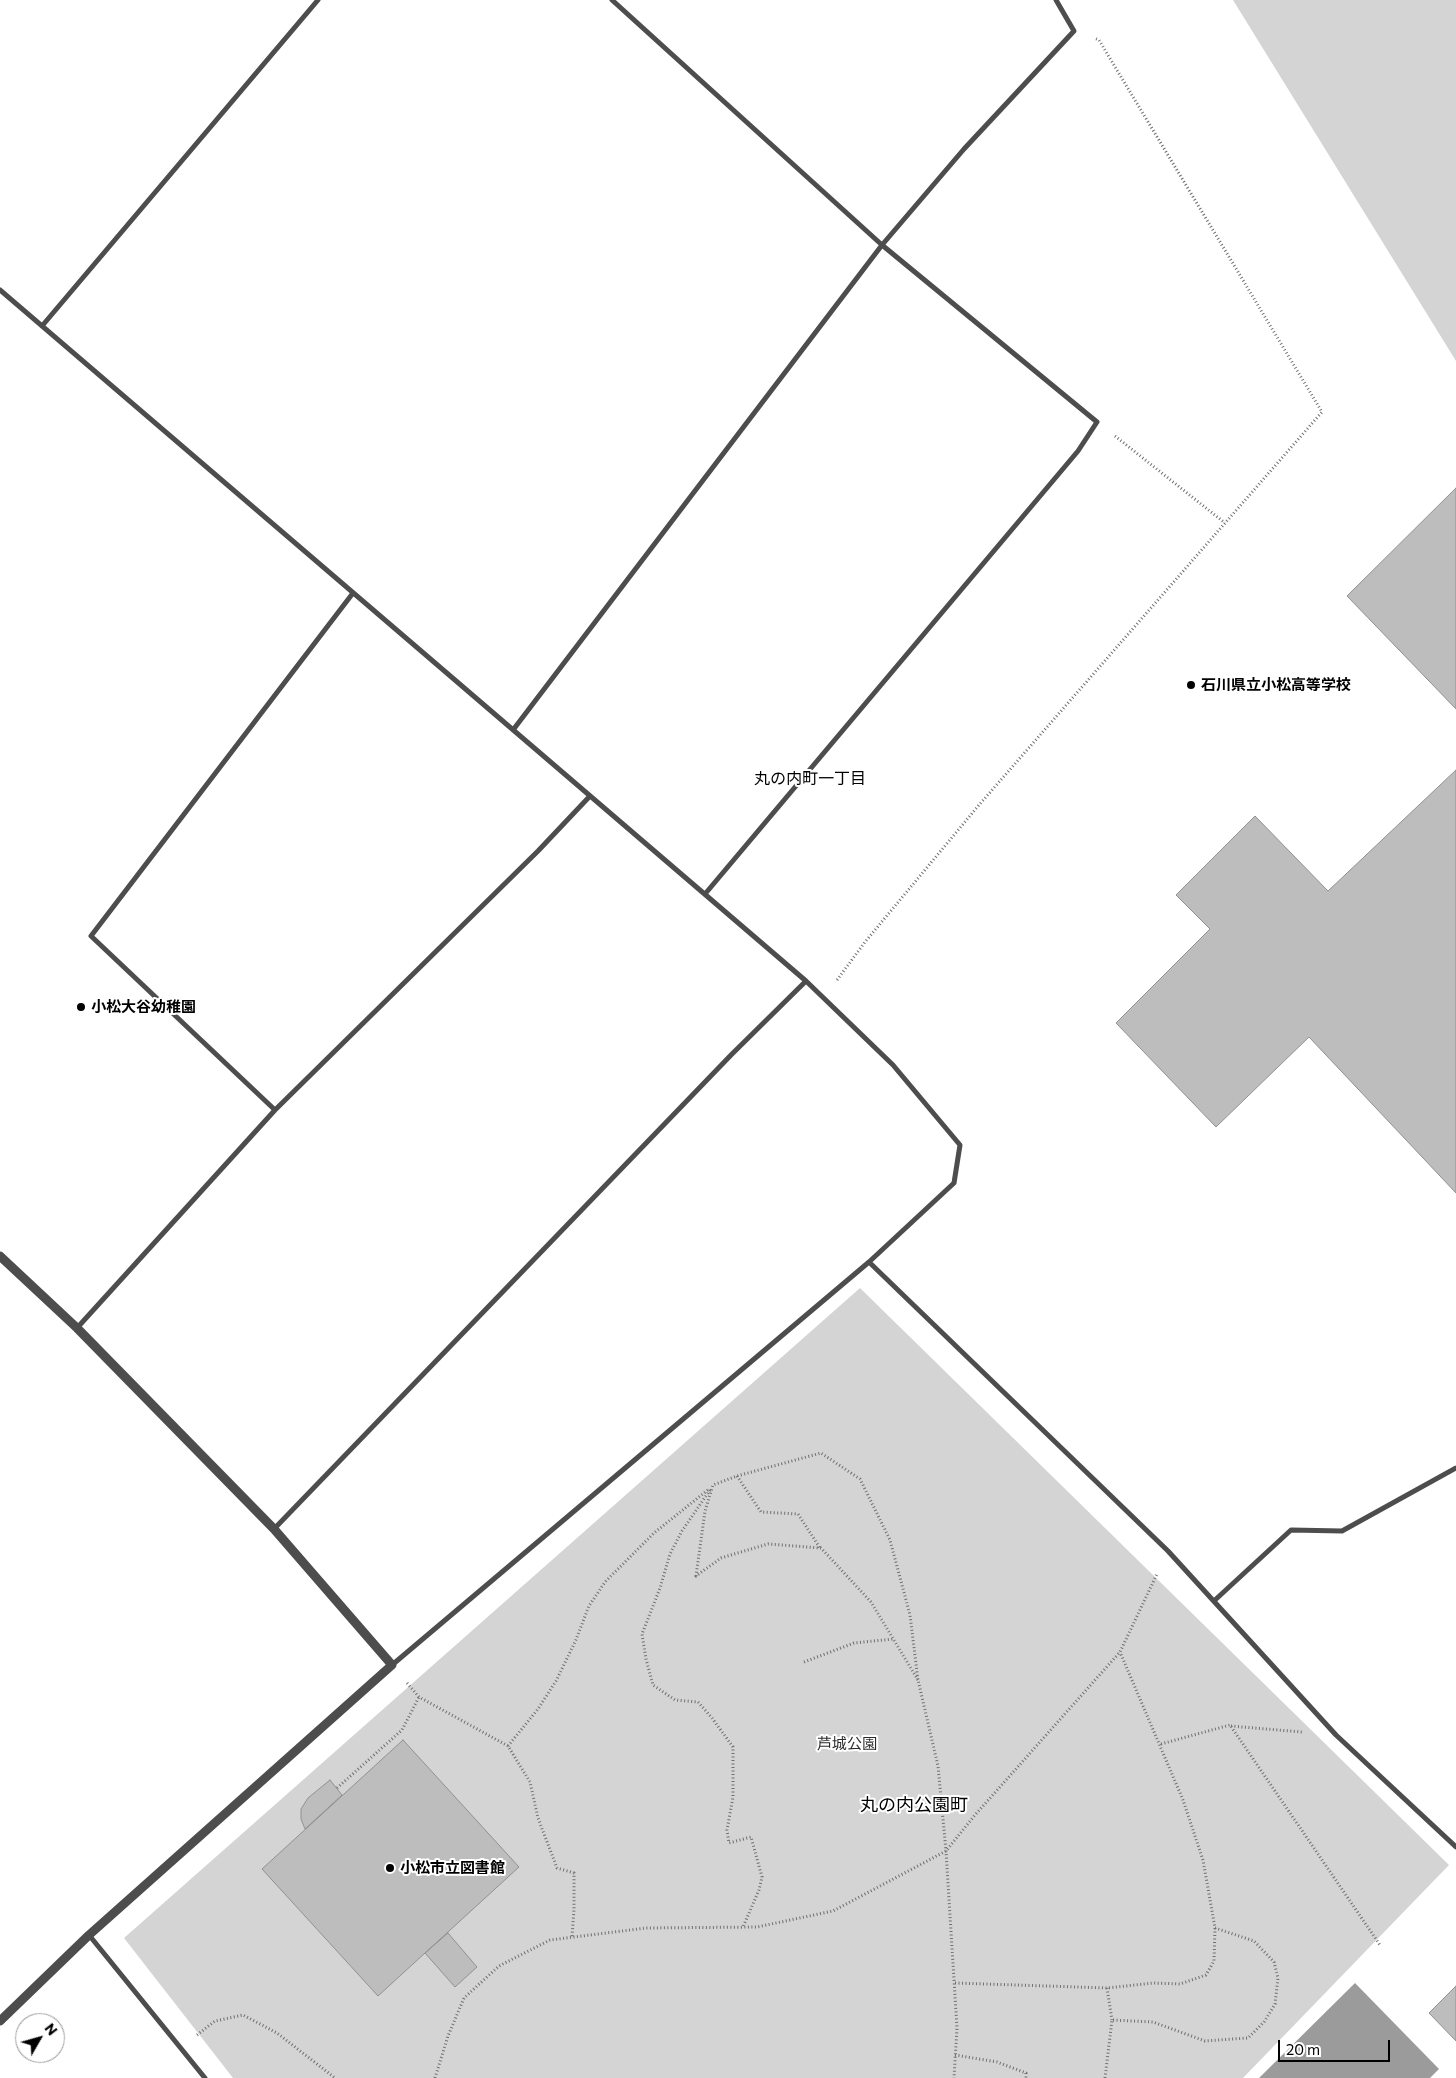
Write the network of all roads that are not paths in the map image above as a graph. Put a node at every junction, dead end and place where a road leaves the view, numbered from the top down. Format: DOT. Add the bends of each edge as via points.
graph roads {
  1 [pos="318,0"];
  2 [pos="612,0"];
  3 [pos="1056,0"];
  4 [pos="882,245"];
  5 [pos="0,290"];
  6 [pos="42,326"];
  7 [pos="353,593"];
  8 [pos="513,730"];
  9 [pos="590,796"];
  10 [pos="705,894"];
  11 [pos="806,981"];
  12 [pos="275,1110"];
  13 [pos="0,1256"];
  14 [pos="869,1262"];
  15 [pos="77,1328"];
  16 [pos="1456,1468"];
  17 [pos="274,1529"];
  18 [pos="1215,1600"];
  19 [pos="392,1665"];
  20 [pos="1456,1847"];
  21 [pos="89,1935"];
  22 [pos="0,2021"];
  23 [pos="205,2078"];
  1 -- 6 [label="street"];
  2 -- 4 [label="street"];
  3 -- 4 [label="street" via="1074,31 964,149"];
  4 -- 8 [label="street"];
  4 -- 10 [label="street" via="1097,422 1078,451"];
  5 -- 6 [label="street"];
  6 -- 7 [label="street"];
  7 -- 8 [label="street"];
  7 -- 12 [label="street" via="91,936"];
  8 -- 9 [label="street"];
  9 -- 10 [label="street"];
  9 -- 12 [label="street"];
  10 -- 11 [label="street"];
  11 -- 14 [label="street" via="893,1065 960,1145 954,1183"];
  11 -- 17 [label="street"];
  12 -- 15 [label="street"];
  13 -- 15 [label="street"];
  14 -- 18 [label="street"];
  14 -- 19 [label="street"];
  15 -- 17 [label="street"];
  16 -- 18 [label="street" via="1342,1531 1291,1530"];
  17 -- 19 [label="street"];
  18 -- 20 [label="street" via="1336,1735"];
  19 -- 21 [label="street"];
  21 -- 22 [label="street"];
  21 -- 23 [label="street"];
}
